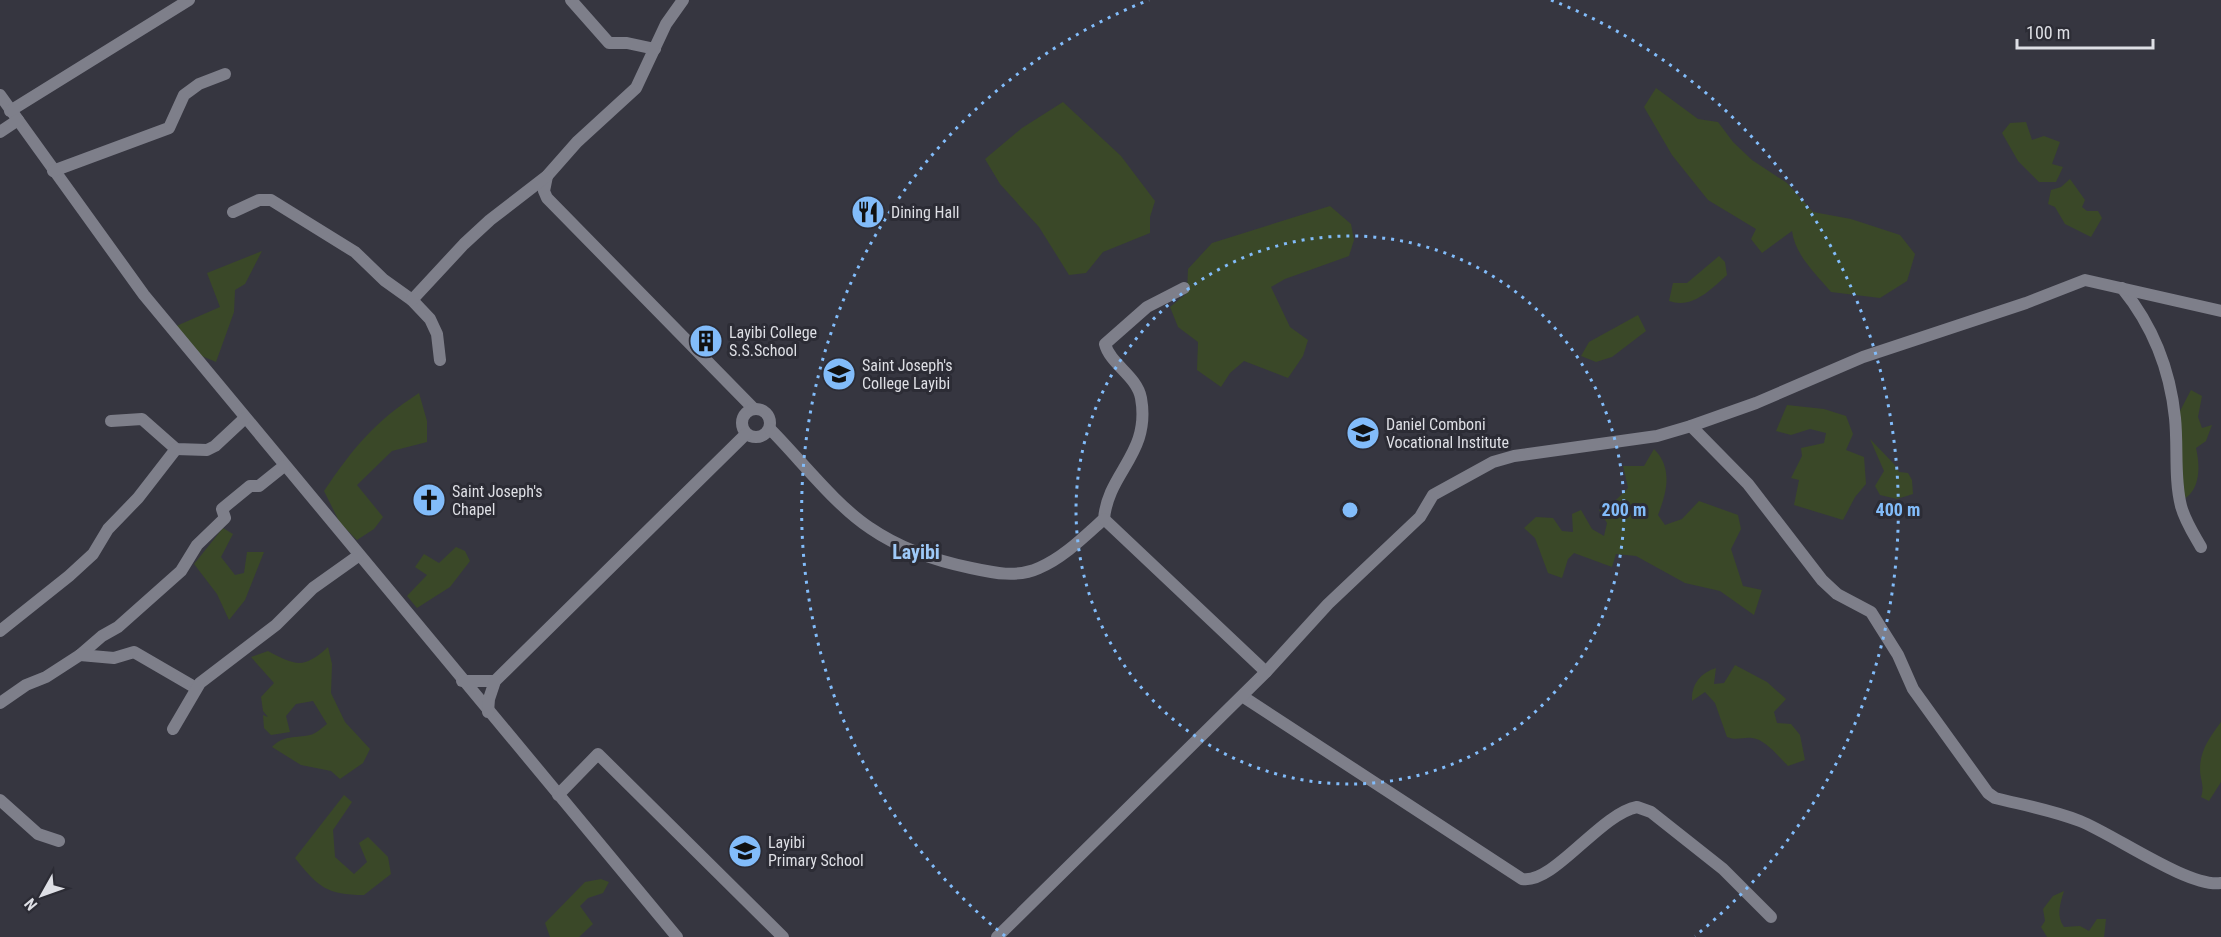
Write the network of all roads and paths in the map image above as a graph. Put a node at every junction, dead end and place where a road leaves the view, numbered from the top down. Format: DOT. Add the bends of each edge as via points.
graph roads {
  1 [pos="189,0"];
  2 [pos="571,0"];
  3 [pos="683,0"];
  4 [pos="655,49"];
  5 [pos="225,74"];
  6 [pos="0,95"];
  7 [pos="14,115"];
  8 [pos="0,132"];
  9 [pos="53,171"];
  10 [pos="547,176"];
  11 [pos="233,212"];
  12 [pos="1184,288"];
  13 [pos="2122,288"];
  14 [pos="412,300"];
  15 [pos="2221,310"];
  16 [pos="440,360"];
  17 [pos="754,409"];
  18 [pos="245,418"];
  19 [pos="111,421"];
  20 [pos="1691,426"];
  21 [pos="770,429"];
  22 [pos="746,434"];
  23 [pos="176,448"];
  24 [pos="284,466"];
  25 [pos="1104,519"];
  26 [pos="2201,547"];
  27 [pos="358,556"];
  28 [pos="0,631"];
  29 [pos="80,655"];
  30 [pos="1266,672"];
  31 [pos="462,681"];
  32 [pos="495,681"];
  33 [pos="196,688"];
  34 [pos="1242,696"];
  35 [pos="0,703"];
  36 [pos="488,712"];
  37 [pos="173,729"];
  38 [pos="558,795"];
  39 [pos="0,800"];
  40 [pos="59,841"];
  41 [pos="2218,887"];
  42 [pos="1771,917"];
  43 [pos="677,937"];
  44 [pos="783,937"];
  45 [pos="997,937"];
  1 -- 7 [label="street"];
  2 -- 4 [label="street" via="606,42"];
  3 -- 4 [label="street"];
  4 -- 10 [label="street" via="636,88"];
  5 -- 9 [label="street" via="184,95 169,128"];
  6 -- 7 [label="street"];
  7 -- 8 [label="street"];
  7 -- 9 [label="street"];
  9 -- 18 [label="street" via="144,295"];
  10 -- 14 [label="street" via="490,220"];
  10 -- 17 [label="street" via="547,198"];
  11 -- 14 [label="street" via="259,200 271,200 355,252"];
  12 -- 25 [label="street" via="1147,307 1106,344 1139,391 1142,429 1129,463 1106,503"];
  13 -- 15 [label="street"];
  13 -- 20 [label="street" via="2085,280 2066,285 2026,303 1863,357"];
  13 -- 26 [label="street" via="2139,307 2155,338 2175,419 2181,505"];
  14 -- 16 [label="street" via="430,319 437,334"];
  17 -- 21 [label="street" via="766,414"];
  17 -- 22 [label="street" via="742,422"];
  18 -- 23 [label="street" via="211,449"];
  18 -- 24 [label="street"];
  19 -- 23 [label="street" via="142,420"];
  20 -- 30 [label="street" via="1657,436 1504,458 1433,495 1420,517 1328,604"];
  20 -- 41 [label="street" via="1749,484 1822,580 1837,594 1871,612 1898,655 1913,689 1988,794 2091,825 2178,873"];
  21 -- 22 [label="street" via="755,438"];
  21 -- 25 [label="street" via="869,528 946,562 1001,574 1028,572 1054,560"];
  22 -- 32 [label="street"];
  23 -- 28 [label="street" via="138,498 108,529 93,554"];
  24 -- 27 [label="street"];
  24 -- 29 [label="street" via="222,509 225,518 197,546 181,571"];
  25 -- 30 [label="street"];
  27 -- 31 [label="street"];
  27 -- 33 [label="street"];
  29 -- 33 [label="street" via="114,658 134,652"];
  29 -- 35 [label="street"];
  30 -- 34 [label="street"];
  31 -- 32 [label="street"];
  31 -- 36 [label="street"];
  32 -- 36 [label="street"];
  33 -- 37 [label="street"];
  34 -- 42 [label="street" via="1522,879 1538,878 1601,828 1637,807 1650,812 1723,869"];
  34 -- 45 [label="street"];
  36 -- 38 [label="street"];
  38 -- 43 [label="street"];
  38 -- 44 [label="street" via="598,754"];
  39 -- 40 [label="street" via="38,834"];
}
